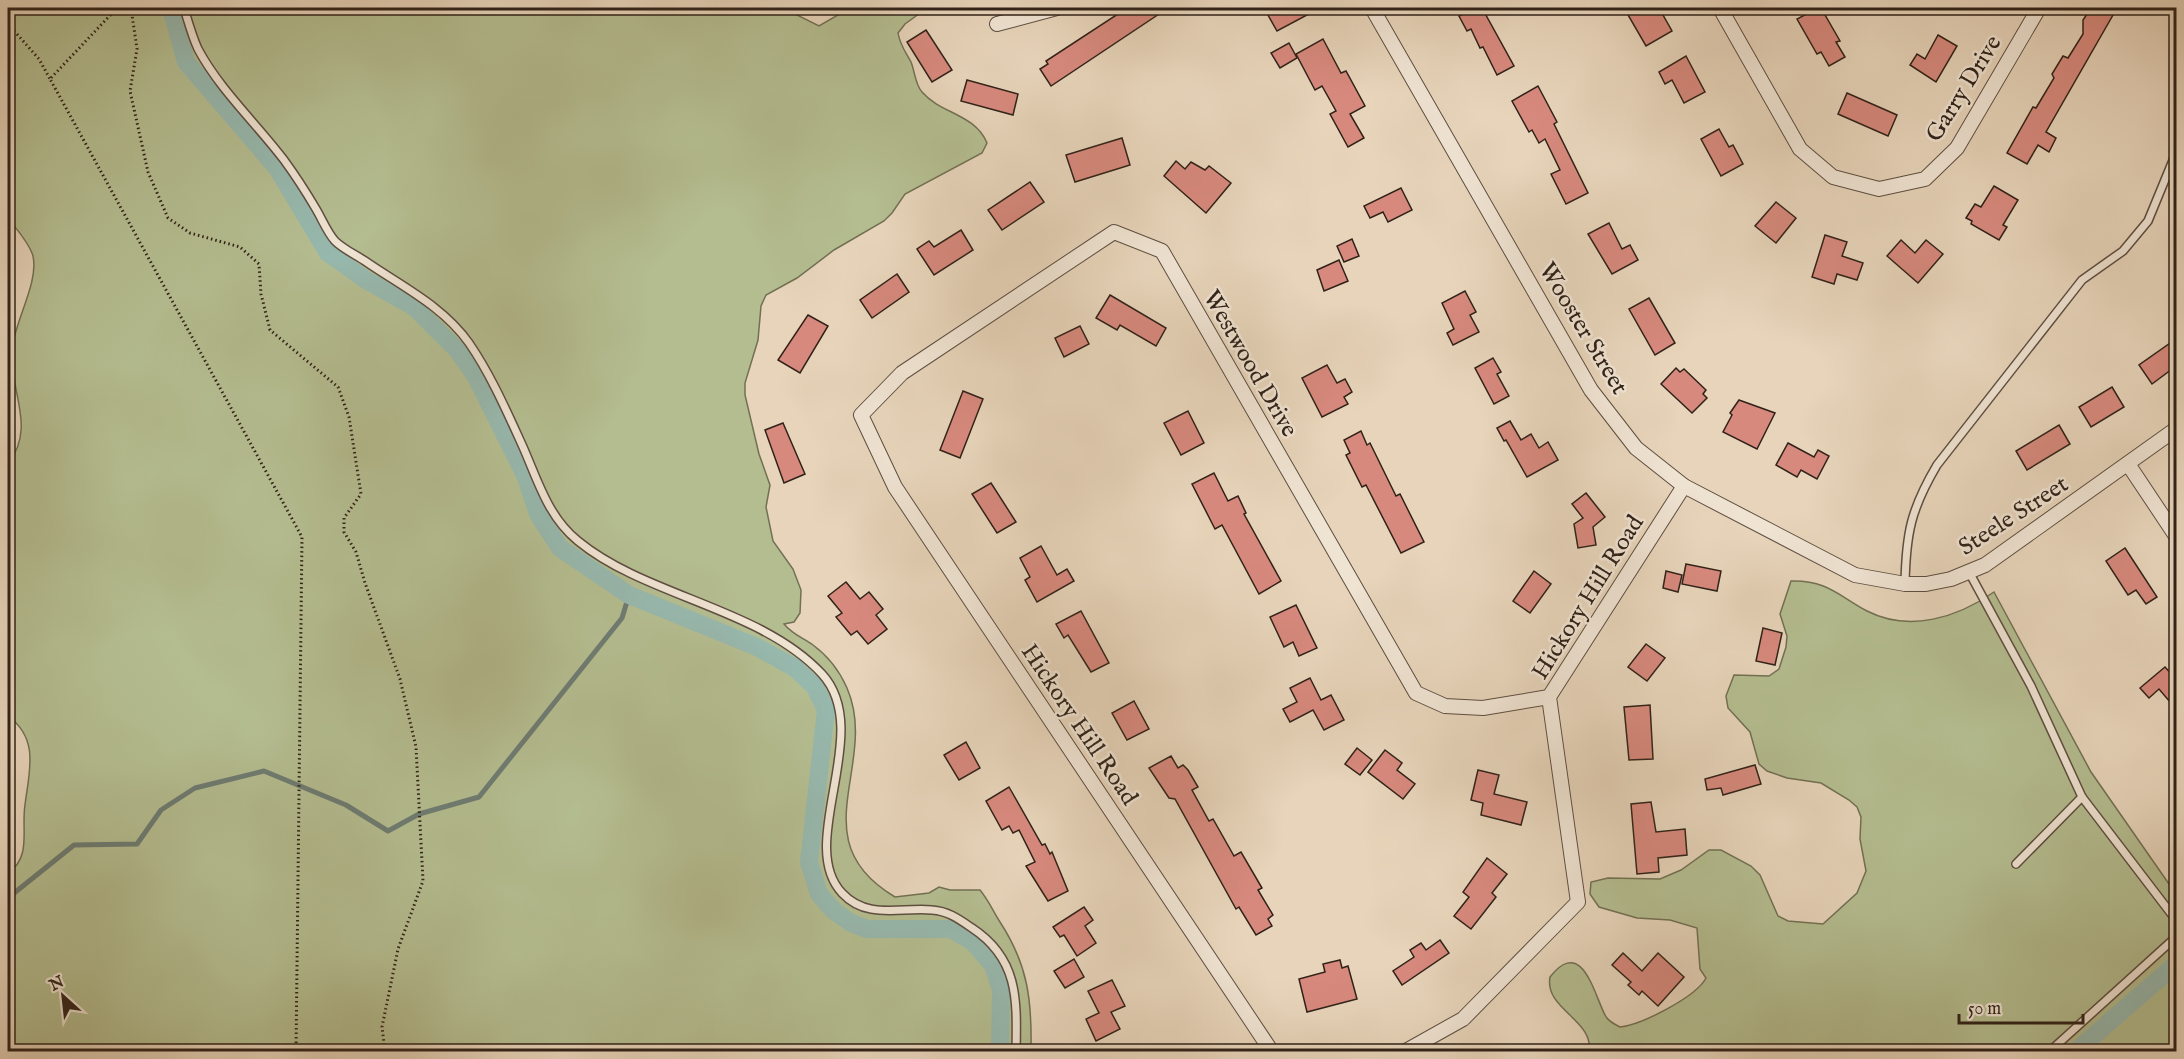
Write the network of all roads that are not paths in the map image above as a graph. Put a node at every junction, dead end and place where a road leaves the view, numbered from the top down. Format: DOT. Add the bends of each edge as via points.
graph roads {
  1 [pos="184,8"];
  2 [pos="1057,8"];
  3 [pos="1372,8"];
  4 [pos="1720,8"];
  5 [pos="2039,8"];
  6 [pos="997,24"];
  7 [pos="2176,153"];
  8 [pos="861,415"];
  9 [pos="2176,429"];
  10 [pos="2128,464"];
  11 [pos="1684,486"];
  12 [pos="2176,536"];
  13 [pos="1969,572"];
  14 [pos="1855,575"];
  15 [pos="1905,584"];
  16 [pos="1549,697"];
  17 [pos="2082,797"];
  18 [pos="2016,864"];
  19 [pos="2176,920"];
  20 [pos="2176,937"];
  21 [pos="1016,1052"];
  22 [pos="1272,1052"];
  23 [pos="1404,1052"];
  24 [pos="2049,1052"];
  1 -- 21 [label="lane" via="197,47 215,76 284,160 334,240 420,297 466,339 514,428 548,508 576,540 611,564 741,621 800,654 825,677 841,714 840,749 828,826 828,861 834,884 856,905 871,911 932,910 950,914 980,933 1002,955 1010,973 1017,1001"];
  2 -- 6 [label="street"];
  3 -- 11 [label="street, Wooster Street" via="1591,390 1636,448"];
  4 -- 5 [label="street, Garry Drive" via="1800,149 1833,177 1879,189 1925,179 1957,148"];
  7 -- 15 [label="lane" via="2148,221 2123,252 2082,280 1937,465 1918,496 1907,531"];
  8 -- 16 [label="street, Westwood Drive" via="902,373 1114,232 1162,251 1416,693 1445,706 1483,708"];
  8 -- 22 [label="street, Hickory Hill Road" via="895,487"];
  9 -- 10 [label="street, Steele Street"];
  10 -- 12 [label="street"];
  10 -- 13 [label="street, Steele Street" via="2008,550"];
  11 -- 14 [label="street, Wooster Street"];
  11 -- 16 [label="street, Hickory Hill Road"];
  13 -- 15 [label="street, Steele Street" via="1926,584"];
  13 -- 17 [label="lane" via="2031,686"];
  14 -- 15 [label="street, Steele Street"];
  16 -- 23 [label="street, Hickory Hill Road" via="1578,902 1464,1019"];
  17 -- 18 [label="lane"];
  17 -- 19 [label="lane"];
  20 -- 24 [label="lane"];
}
